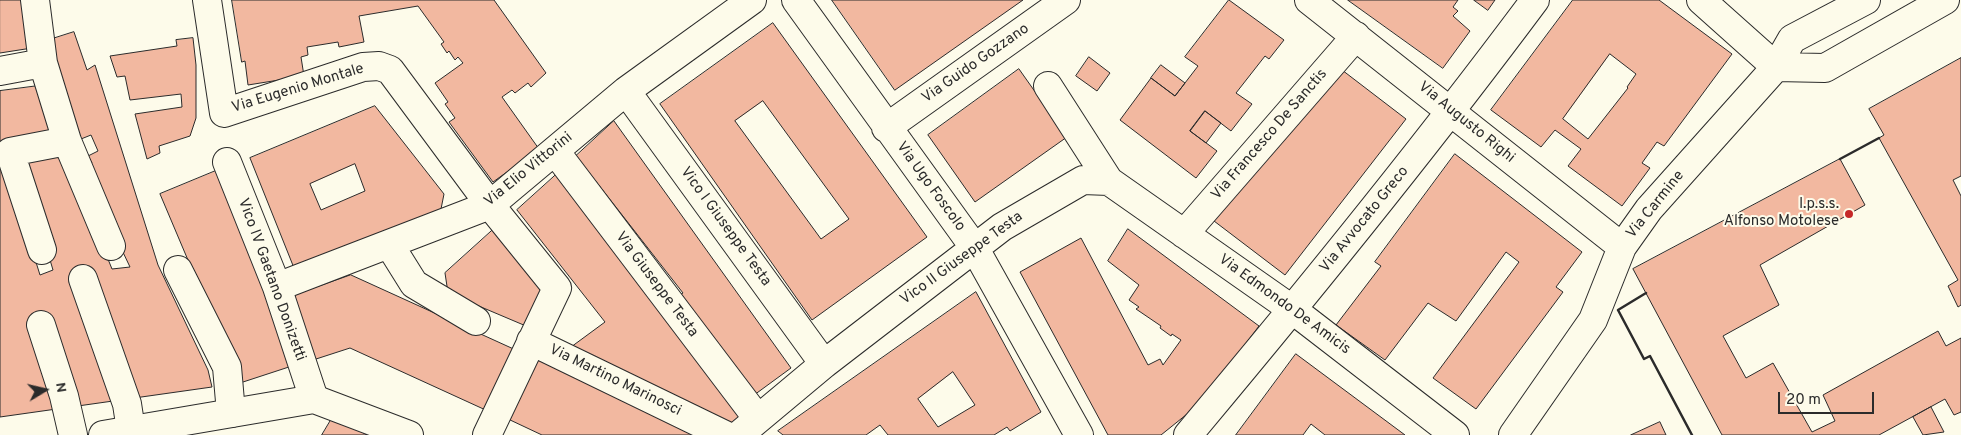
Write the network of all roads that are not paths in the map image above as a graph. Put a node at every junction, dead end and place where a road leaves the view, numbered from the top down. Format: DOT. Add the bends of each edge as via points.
graph roads {
  1 [pos="35,0"];
  2 [pos="207,0"];
  3 [pos="752,0"];
  4 [pos="796,0"];
  5 [pos="1066,0"];
  6 [pos="1309,0"];
  7 [pos="1535,0"];
  8 [pos="1700,0"];
  9 [pos="1866,0"];
  10 [pos="1944,0"];
  11 [pos="1356,36"];
  12 [pos="44,63"];
  13 [pos="1776,67"];
  14 [pos="0,71"];
  15 [pos="1048,86"];
  16 [pos="626,91"];
  17 [pos="1451,112"];
  18 [pos="886,128"];
  19 [pos="67,141"];
  20 [pos="555,151"];
  21 [pos="227,162"];
  22 [pos="1110,181"];
  23 [pos="490,205"];
  24 [pos="1184,234"];
  25 [pos="389,244"];
  26 [pos="111,246"];
  27 [pos="974,247"];
  28 [pos="1622,247"];
  29 [pos="42,250"];
  30 [pos="178,270"];
  31 [pos="83,279"];
  32 [pos="277,287"];
  33 [pos="1294,310"];
  34 [pos="476,321"];
  35 [pos="41,325"];
  36 [pos="531,341"];
  37 [pos="824,364"];
  38 [pos="314,399"];
  39 [pos="231,413"];
  40 [pos="748,427"];
  41 [pos="131,430"];
  42 [pos="73,435"];
  43 [pos="103,435"];
  44 [pos="409,435"];
  45 [pos="487,435"];
  46 [pos="725,435"];
  47 [pos="1078,435"];
  48 [pos="1188,435"];
  49 [pos="1455,435"];
  50 [pos="1513,435"];
  1 -- 12 [label="street"];
  2 -- 23 [label="street, Via Eugenio Montale" via="224,113 363,67 379,66 390,70"];
  3 -- 16 [label="street, Via Elio Vittorini"];
  4 -- 18 [label="street, Via Ugo Foscolo"];
  5 -- 18 [label="street, Via Guido Gozzano"];
  6 -- 11 [label="street, Via Augusto Righi"];
  7 -- 17 [label="street, Via Avvocato Greco"];
  8 -- 13 [label="street"];
  9 -- 13 [label="street, Via Carmine" via="1792,39"];
  10 -- 13 [label="street" via="1825,68"];
  11 -- 17 [label="street, Via Augusto Righi"];
  11 -- 24 [label="street, Via Francesco De Sanctis"];
  12 -- 14 [label="street"];
  12 -- 19 [label="street"];
  13 -- 28 [label="street, Via Carmine" via="1649,209"];
  15 -- 22 [label="street"];
  16 -- 20 [label="street, Via Elio Vittorini"];
  16 -- 37 [label="street, Vico I Giuseppe Testa"];
  17 -- 28 [label="street, Via Augusto Righi"];
  17 -- 33 [label="street, Via Avvocato Greco"];
  18 -- 27 [label="street, Via Ugo Foscolo"];
  19 -- 26 [label="street"];
  19 -- 29 [label="street" via="10,152"];
  20 -- 23 [label="street, Via Elio Vittorini"];
  20 -- 40 [label="street, Via Giuseppe Testa"];
  21 -- 32 [label="street, Vico IV Gaetano Donizetti"];
  22 -- 24 [label="street, Via Edmondo De Amicis"];
  22 -- 27 [label="street, Vico II Giuseppe Testa" via="1083,180"];
  23 -- 25 [label="street, Via Elio Vittorini"];
  23 -- 36 [label="street, Via Eugenio Montale" via="557,288"];
  24 -- 33 [label="street, Via Edmondo De Amicis"];
  25 -- 32 [label="street, Via Elio Vittorini"];
  25 -- 34 [label="street" via="414,284"];
  27 -- 37 [label="street, Vico II Giuseppe Testa"];
  27 -- 47 [label="street, Via Ugo Foscolo"];
  28 -- 50 [label="street, Via Carmine" via="1593,320"];
  30 -- 39 [label="street" via="227,368"];
  31 -- 41 [label="street" via="127,404"];
  32 -- 38 [label="street, Vico IV Gaetano Donizetti"];
  33 -- 48 [label="street, Via Avvocato Greco"];
  33 -- 49 [label="street, Via Edmondo De Amicis"];
  35 -- 42 [label="street"];
  36 -- 45 [label="street"];
  36 -- 46 [label="street, Via Martino Marinosci"];
  37 -- 40 [label="street, Vico II Giuseppe Testa"];
  38 -- 39 [label="street"];
  38 -- 44 [label="street"];
  39 -- 41 [label="street"];
  41 -- 43 [label="street"];
}
